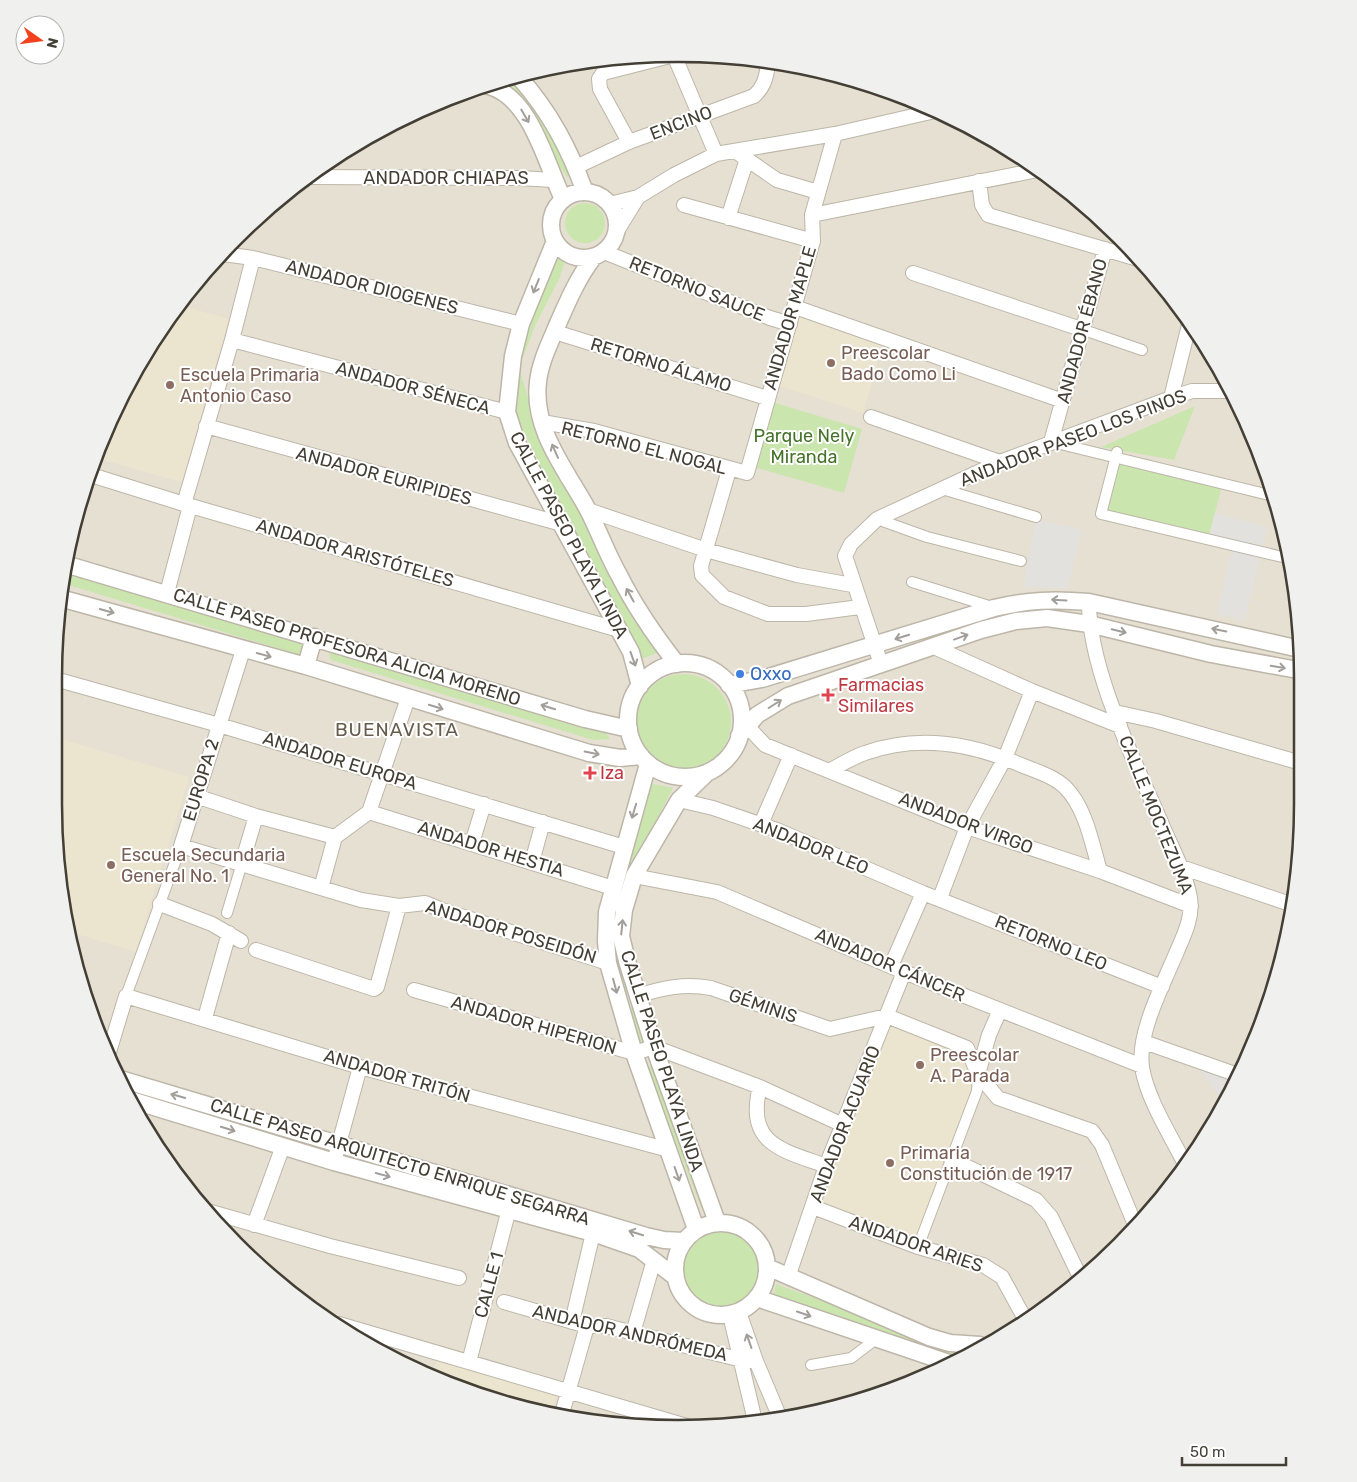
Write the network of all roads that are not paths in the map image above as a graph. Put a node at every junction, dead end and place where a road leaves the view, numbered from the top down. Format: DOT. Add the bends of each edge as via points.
graph roads {
  1 [pos="677,62"];
  2 [pos="639,64"];
  3 [pos="765,69"];
  4 [pos="523,82"];
  5 [pos="497,90"];
  6 [pos="924,114"];
  7 [pos="698,116"];
  8 [pos="834,134"];
  9 [pos="629,142"];
  10 [pos="735,151"];
  11 [pos="716,154"];
  12 [pos="747,159"];
  13 [pos="576,166"];
  14 [pos="1029,172"];
  15 [pos="321,177"];
  16 [pos="554,180"];
  17 [pos="979,181"];
  18 [pos="585,192"];
  19 [pos="818,192"];
  20 [pos="638,197"];
  21 [pos="563,199"];
  22 [pos="610,204"];
  23 [pos="684,205"];
  24 [pos="812,215"];
  25 [pos="728,218"];
  26 [pos="617,231"];
  27 [pos="555,241"];
  28 [pos="812,241"];
  29 [pos="1105,249"];
  30 [pos="1125,254"];
  31 [pos="231,255"];
  32 [pos="598,255"];
  33 [pos="253,258"];
  34 [pos="913,273"];
  35 [pos="795,308"];
  36 [pos="521,324"];
  37 [pos="790,324"];
  38 [pos="1084,330"];
  39 [pos="1187,331"];
  40 [pos="555,332"];
  41 [pos="232,340"];
  42 [pos="1142,350"];
  43 [pos="1224,392"];
  44 [pos="767,398"];
  45 [pos="1171,398"];
  46 [pos="1063,401"];
  47 [pos="507,412"];
  48 [pos="871,418"];
  49 [pos="542,422"];
  50 [pos="206,426"];
  51 [pos="1051,442"];
  52 [pos="1116,456"];
  53 [pos="1000,462"];
  54 [pos="729,470"];
  55 [pos="747,473"];
  56 [pos="96,477"];
  57 [pos="942,489"];
  58 [pos="1266,494"];
  59 [pos="187,505"];
  60 [pos="588,510"];
  61 [pos="1036,517"];
  62 [pos="877,520"];
  63 [pos="562,524"];
  64 [pos="706,550"];
  65 [pos="1283,557"];
  66 [pos="1022,561"];
  67 [pos="73,566"];
  68 [pos="912,582"];
  69 [pos="852,585"];
  70 [pos="167,593"];
  71 [pos="68,600"];
  72 [pos="1089,602"];
  73 [pos="860,607"];
  74 [pos="994,608"];
  75 [pos="1089,624"];
  76 [pos="619,630"];
  77 [pos="314,637"];
  78 [pos="875,645"];
  79 [pos="934,647"];
  80 [pos="1293,647"];
  81 [pos="243,650"];
  82 [pos="677,664"];
  83 [pos="881,664"];
  84 [pos="306,666"];
  85 [pos="1294,669"];
  86 [pos="62,681"];
  87 [pos="729,685"];
  88 [pos="640,686"];
  89 [pos="1032,691"];
  90 [pos="408,698"];
  91 [pos="1117,719"];
  92 [pos="218,725"];
  93 [pos="629,729"];
  94 [pos="744,732"];
  95 [pos="791,755"];
  96 [pos="1005,758"];
  97 [pos="644,760"];
  98 [pos="1294,761"];
  99 [pos="831,770"];
  100 [pos="708,772"];
  101 [pos="381,773"];
  102 [pos="196,796"];
  103 [pos="680,800"];
  104 [pos="484,804"];
  105 [pos="369,812"];
  106 [pos="256,816"];
  107 [pos="544,822"];
  108 [pos="761,824"];
  109 [pos="967,827"];
  110 [pos="335,837"];
  111 [pos="472,843"];
  112 [pos="181,846"];
  113 [pos="624,847"];
  114 [pos="532,862"];
  115 [pos="242,863"];
  116 [pos="1181,867"];
  117 [pos="1100,871"];
  118 [pos="634,876"];
  119 [pos="321,888"];
  120 [pos="613,888"];
  121 [pos="923,893"];
  122 [pos="940,898"];
  123 [pos="1286,903"];
  124 [pos="160,904"];
  125 [pos="399,906"];
  126 [pos="1191,906"];
  127 [pos="227,913"];
  128 [pos="229,934"];
  129 [pos="242,942"];
  130 [pos="256,950"];
  131 [pos="608,963"];
  132 [pos="898,969"];
  133 [pos="1162,987"];
  134 [pos="414,990"];
  135 [pos="126,996"];
  136 [pos="637,996"];
  137 [pos="1000,1010"];
  138 [pos="887,1016"];
  139 [pos="205,1018"];
  140 [pos="1144,1042"];
  141 [pos="111,1044"];
  142 [pos="654,1047"];
  143 [pos="634,1053"];
  144 [pos="1142,1066"];
  145 [pos="360,1067"];
  146 [pos="978,1074"];
  147 [pos="1232,1074"];
  148 [pos="129,1081"];
  149 [pos="760,1087"];
  150 [pos="140,1103"];
  151 [pos="843,1125"];
  152 [pos="339,1144"];
  153 [pos="283,1146"];
  154 [pos="669,1150"];
  155 [pos="1182,1158"];
  156 [pos="951,1159"];
  157 [pos="334,1162"];
  158 [pos="826,1166"];
  159 [pos="813,1207"];
  160 [pos="509,1209"];
  161 [pos="219,1215"];
  162 [pos="1133,1219"];
  163 [pos="717,1222"];
  164 [pos="254,1225"];
  165 [pos="696,1229"];
  166 [pos="593,1233"];
  167 [pos="683,1241"];
  168 [pos="918,1247"];
  169 [pos="654,1260"];
  170 [pos="767,1267"];
  171 [pos="1078,1273"];
  172 [pos="674,1276"];
  173 [pos="788,1277"];
  174 [pos="459,1278"];
  175 [pos="757,1298"];
  176 [pos="504,1302"];
  177 [pos="735,1314"];
  178 [pos="1023,1315"];
  179 [pos="572,1322"];
  180 [pos="587,1326"];
  181 [pos="360,1331"];
  182 [pos="633,1333"];
  183 [pos="876,1339"];
  184 [pos="972,1344"];
  185 [pos="742,1360"];
  186 [pos="941,1360"];
  187 [pos="756,1361"];
  188 [pos="469,1362"];
  189 [pos="811,1365"];
  190 [pos="568,1391"];
  191 [pos="563,1409"];
  192 [pos="777,1411"];
  193 [pos="754,1415"];
  194 [pos="664,1419"];
  1 -- 7 [label="street"];
  2 -- 9 [label="street" via="611,71 599,79 600,89"];
  3 -- 7 [label="street, ENCINO" via="762,88 754,96"];
  4 -- 13 [label="street" via="553,120"];
  5 -- 16 [label="street, one-way" via="520,108"];
  6 -- 8 [label="street"];
  7 -- 9 [label="street, ENCINO"];
  7 -- 11 [label="street"];
  8 -- 10 [label="street"];
  8 -- 19 [label="street, ANDADOR MAPLE"];
  9 -- 13 [label="street, ENCINO"];
  10 -- 11 [label="street"];
  10 -- 12 [label="street"];
  11 -- 20 [label="street"];
  12 -- 19 [label="street" via="777,180"];
  12 -- 25 [label="street"];
  13 -- 18 [label="street"];
  14 -- 17 [label="street"];
  15 -- 16 [label="street, ANDADOR CHIAPAS"];
  16 -- 21 [label="street"];
  17 -- 24 [label="street"];
  17 -- 29 [label="street" via="982,205 988,215"];
  18 -- 21 [label="street"];
  18 -- 22 [label="street" via="599,195"];
  19 -- 24 [label="street, ANDADOR MAPLE"];
  20 -- 22 [label="street"];
  20 -- 26 [label="street"];
  21 -- 27 [label="street" via="554,211 551,226"];
  22 -- 26 [label="street" via="616,217"];
  23 -- 25 [label="street"];
  24 -- 28 [label="street, ANDADOR MAPLE"];
  25 -- 28 [label="street"];
  26 -- 32 [label="street" via="612,242"];
  27 -- 32 [label="street" via="571,256 582,259"];
  27 -- 36 [label="street, CALLE PASEO PLAYA LINDA, one-way"];
  28 -- 35 [label="street, ANDADOR MAPLE"];
  29 -- 30 [label="street"];
  29 -- 38 [label="street, ANDADOR ÉBANO"];
  31 -- 33 [label="street, ANDADOR DIOGENES"];
  32 -- 37 [label="street, RETORNO SAUCE"];
  32 -- 40 [label="street, CALLE PASEO PLAYA LINDA" via="570,296"];
  33 -- 36 [label="street, ANDADOR DIOGENES"];
  33 -- 41 [label="street"];
  34 -- 38 [label="street"];
  35 -- 37 [label="street, ANDADOR MAPLE"];
  35 -- 46 [label="street"];
  36 -- 47 [label="street, CALLE PASEO PLAYA LINDA"];
  37 -- 44 [label="street, ANDADOR MAPLE"];
  38 -- 42 [label="street"];
  38 -- 46 [label="street, ANDADOR ÉBANO"];
  39 -- 45 [label="street"];
  40 -- 44 [label="street, RETORNO ÁLAMO"];
  40 -- 49 [label="street, CALLE PASEO PLAYA LINDA" via="538,382"];
  41 -- 47 [label="street, ANDADOR SÉNECA"];
  41 -- 50 [label="street"];
  43 -- 45 [label="street, ANDADOR PASEO LOS PINOS" via="1192,391"];
  44 -- 55 [label="street, ANDADOR MAPLE"];
  45 -- 51 [label="street, ANDADOR PASEO LOS PINOS"];
  46 -- 51 [label="street, ANDADOR ÉBANO"];
  47 -- 63 [label="street, CALLE PASEO PLAYA LINDA" via="517,443"];
  48 -- 53 [label="street"];
  49 -- 54 [label="street, RETORNO EL NOGAL" via="594,431"];
  60 -- 49 [label="street, CALLE PASEO PLAYA LINDA, one-way" via="562,469"];
  50 -- 59 [label="street"];
  50 -- 63 [label="street, ANDADOR EURIPIDES"];
  51 -- 52 [label="street"];
  51 -- 53 [label="street, ANDADOR PASEO LOS PINOS"];
  52 -- 58 [label="street"];
  52 -- 65 [label="street" via="1101,514"];
  53 -- 57 [label="street, ANDADOR PASEO LOS PINOS"];
  54 -- 55 [label="street, RETORNO EL NOGAL"];
  54 -- 64 [label="street"];
  56 -- 59 [label="street, ANDADOR ARISTÓTELES"];
  57 -- 61 [label="street"];
  57 -- 62 [label="street, ANDADOR PASEO LOS PINOS"];
  59 -- 70 [label="street"];
  59 -- 76 [label="street, ANDADOR ARISTÓTELES"];
  60 -- 64 [label="street"];
  82 -- 60 [label="street, CALLE PASEO PLAYA LINDA, one-way" via="642,617"];
  62 -- 66 [label="street" via="927,537"];
  62 -- 69 [label="street, ANDADOR PASEO LOS PINOS" via="851,544 844,556"];
  63 -- 76 [label="street, CALLE PASEO PLAYA LINDA"];
  64 -- 69 [label="street" via="797,576"];
  64 -- 73 [label="street" via="702,575 724,597 768,614 806,614"];
  67 -- 70 [label="street, CALLE PASEO PROFESORA ALICIA MORENO"];
  68 -- 74 [label="street"];
  69 -- 73 [label="street, ANDADOR PASEO LOS PINOS"];
  70 -- 77 [label="street, CALLE PASEO PROFESORA ALICIA MORENO"];
  71 -- 81 [label="street, CALLE PASEO PROFESORA ALICIA MORENO, one-way"];
  72 -- 74 [label="street, one-way" via="1025,600"];
  72 -- 75 [label="street, CALLE MOCTEZUMA"];
  80 -- 72 [label="street, one-way"];
  73 -- 78 [label="street, ANDADOR PASEO LOS PINOS"];
  74 -- 78 [label="street, one-way"];
  79 -- 75 [label="street, one-way" via="1016,621 1047,618"];
  75 -- 85 [label="street, one-way" via="1212,654"];
  75 -- 91 [label="street, CALLE MOCTEZUMA"];
  76 -- 88 [label="street, CALLE PASEO PLAYA LINDA, one-way" via="634,660"];
  77 -- 84 [label="street"];
  93 -- 77 [label="street, CALLE PASEO PROFESORA ALICIA MORENO, one-way" via="585,719"];
  78 -- 83 [label="street, ANDADOR PASEO LOS PINOS"];
  78 -- 87 [label="street" via="762,679"];
  79 -- 83 [label="street"];
  79 -- 89 [label="street"];
  81 -- 84 [label="street, CALLE PASEO PROFESORA ALICIA MORENO, one-way"];
  81 -- 92 [label="street, EUROPA 2"];
  82 -- 87 [label="street" via="706,667"];
  82 -- 88 [label="street" via="650,675"];
  94 -- 83 [label="street, one-way" via="757,715 788,696"];
  84 -- 90 [label="street, CALLE PASEO PROFESORA ALICIA MORENO"];
  86 -- 92 [label="street, ANDADOR EUROPA"];
  87 -- 94 [label="street" via="738,700"];
  88 -- 93 [label="street" via="628,714"];
  89 -- 91 [label="street"];
  89 -- 96 [label="street"];
  90 -- 97 [label="street, CALLE PASEO PROFESORA ALICIA MORENO, one-way" via="589,753"];
  90 -- 101 [label="street"];
  91 -- 98 [label="street" via="1156,721"];
  91 -- 116 [label="street, CALLE MOCTEZUMA"];
  92 -- 101 [label="street, ANDADOR EUROPA"];
  92 -- 102 [label="street, EUROPA 2"];
  93 -- 97 [label="street" via="633,744"];
  94 -- 95 [label="street, ANDADOR VIRGO"];
  94 -- 100 [label="street" via="722,764"];
  95 -- 99 [label="street, ANDADOR VIRGO"];
  95 -- 108 [label="street"];
  96 -- 99 [label="street" via="952,743 930,742 871,751"];
  96 -- 109 [label="street"];
  96 -- 117 [label="street" via="1053,778 1066,788 1084,819"];
  97 -- 100 [label="street" via="667,775 688,778"];
  97 -- 113 [label="street, CALLE PASEO PLAYA LINDA, one-way"];
  99 -- 109 [label="street, ANDADOR VIRGO"];
  100 -- 103 [label="street, CALLE PASEO PLAYA LINDA"];
  101 -- 104 [label="street, ANDADOR EUROPA"];
  101 -- 105 [label="street"];
  102 -- 106 [label="street"];
  102 -- 112 [label="street, EUROPA 2"];
  103 -- 108 [label="street, ANDADOR LEO"];
  103 -- 118 [label="street, CALLE PASEO PLAYA LINDA"];
  104 -- 107 [label="street, ANDADOR EUROPA"];
  104 -- 111 [label="street"];
  105 -- 110 [label="street"];
  105 -- 111 [label="street, ANDADOR HESTIA"];
  106 -- 110 [label="street"];
  106 -- 115 [label="street"];
  107 -- 113 [label="street, ANDADOR EUROPA"];
  107 -- 114 [label="street"];
  108 -- 121 [label="street, ANDADOR LEO"];
  109 -- 117 [label="street, ANDADOR VIRGO"];
  109 -- 122 [label="street"];
  110 -- 119 [label="street"];
  111 -- 114 [label="street, ANDADOR HESTIA"];
  112 -- 115 [label="street, ANDADOR POSEIDÓN"];
  112 -- 124 [label="street, EUROPA 2"];
  113 -- 120 [label="street, CALLE PASEO PLAYA LINDA"];
  114 -- 120 [label="street, ANDADOR HESTIA"];
  115 -- 119 [label="street, ANDADOR POSEIDÓN"];
  115 -- 127 [label="street"];
  116 -- 123 [label="street"];
  116 -- 126 [label="street, CALLE MOCTEZUMA"];
  117 -- 126 [label="street, ANDADOR VIRGO"];
  118 -- 132 [label="street, ANDADOR CÁNCER" via="717,892"];
  136 -- 118 [label="street, CALLE PASEO PLAYA LINDA, one-way" via="622,936 624,910"];
  119 -- 125 [label="street, ANDADOR POSEIDÓN" via="360,900"];
  120 -- 131 [label="street, CALLE PASEO PLAYA LINDA" via="607,912"];
  121 -- 122 [label="street, ANDADOR LEO"];
  121 -- 132 [label="street, ANDADOR ACUARIO"];
  122 -- 133 [label="street, RETORNO LEO"];
  124 -- 128 [label="street"];
  124 -- 135 [label="street, EUROPA 2"];
  125 -- 130 [label="street" via="376,989"];
  125 -- 131 [label="street, ANDADOR POSEIDÓN" via="426,903"];
  126 -- 133 [label="street, CALLE MOCTEZUMA" via="1190,918"];
  128 -- 129 [label="street"];
  128 -- 139 [label="street"];
  131 -- 143 [label="street, CALLE PASEO PLAYA LINDA, one-way"];
  132 -- 137 [label="street, ANDADOR CÁNCER"];
  132 -- 138 [label="street, ANDADOR ACUARIO"];
  133 -- 140 [label="street, CALLE MOCTEZUMA"];
  134 -- 143 [label="street, ANDADOR HIPERION"];
  135 -- 139 [label="street, ANDADOR TRITÓN"];
  135 -- 141 [label="street, EUROPA 2"];
  136 -- 138 [label="street, GÉMINIS" via="668,986 690,984 711,988 830,1030"];
  136 -- 142 [label="street, CALLE PASEO PLAYA LINDA"];
  137 -- 144 [label="street, ANDADOR CÁNCER"];
  137 -- 146 [label="street"];
  138 -- 146 [label="street" via="968,1048"];
  138 -- 151 [label="street, ANDADOR ACUARIO"];
  139 -- 145 [label="street, ANDADOR TRITÓN"];
  140 -- 144 [label="street, CALLE MOCTEZUMA"];
  140 -- 147 [label="street"];
  142 -- 143 [label="street, ANDADOR HIPERION"];
  142 -- 149 [label="street"];
  142 -- 163 [label="street, CALLE PASEO PLAYA LINDA"];
  143 -- 154 [label="street, CALLE PASEO PLAYA LINDA"];
  144 -- 155 [label="street, CALLE MOCTEZUMA" via="1147,1086"];
  145 -- 152 [label="street"];
  145 -- 154 [label="street, ANDADOR TRITÓN"];
  146 -- 156 [label="street" via="977,1091"];
  146 -- 162 [label="street" via="998,1098 1092,1131 1102,1145"];
  152 -- 148 [label="street, CALLE PASEO ARQUITECTO ENRIQUE SEGARRA, one-way"];
  149 -- 151 [label="street"];
  149 -- 158 [label="street" via="755,1108 758,1124 766,1139"];
  150 -- 153 [label="street, CALLE PASEO ARQUITECTO ENRIQUE SEGARRA, one-way"];
  151 -- 158 [label="street, ANDADOR ACUARIO"];
  152 -- 157 [label="street"];
  167 -- 152 [label="street, CALLE PASEO ARQUITECTO ENRIQUE SEGARRA, one-way" via="646,1236"];
  153 -- 157 [label="street, CALLE PASEO ARQUITECTO ENRIQUE SEGARRA"];
  153 -- 164 [label="street"];
  154 -- 165 [label="street, CALLE PASEO PLAYA LINDA, one-way"];
  156 -- 168 [label="street"];
  156 -- 171 [label="street" via="1036,1200 1051,1217"];
  157 -- 160 [label="street, CALLE PASEO ARQUITECTO ENRIQUE SEGARRA, one-way"];
  158 -- 159 [label="street, ANDADOR ACUARIO"];
  159 -- 168 [label="street, ANDADOR ARIES"];
  159 -- 173 [label="street, ANDADOR ACUARIO"];
  160 -- 166 [label="street, CALLE PASEO ARQUITECTO ENRIQUE SEGARRA"];
  160 -- 188 [label="street, CALLE 1"];
  161 -- 164 [label="street"];
  163 -- 165 [label="street"];
  163 -- 170 [label="street" via="732,1224 757,1239"];
  164 -- 174 [label="street"];
  165 -- 167 [label="street"];
  166 -- 169 [label="street, CALLE PASEO ARQUITECTO ENRIQUE SEGARRA" via="639,1249"];
  166 -- 179 [label="street"];
  167 -- 172 [label="street" via="674,1264"];
  168 -- 178 [label="street, ANDADOR ARIES" via="983,1265 1002,1277"];
  169 -- 172 [label="street, CALLE PASEO ARQUITECTO ENRIQUE SEGARRA"];
  169 -- 182 [label="street"];
  170 -- 173 [label="street"];
  170 -- 175 [label="street" via="765,1283"];
  172 -- 177 [label="street" via="681,1294 694,1308 711,1316"];
  173 -- 184 [label="street" via="929,1337"];
  175 -- 177 [label="street"];
  175 -- 183 [label="street, one-way"];
  176 -- 179 [label="street, ANDADOR ANDRÓMEDA"];
  177 -- 185 [label="street"];
  187 -- 177 [label="street, one-way"];
  179 -- 180 [label="street, ANDADOR ANDRÓMEDA"];
  180 -- 182 [label="street, ANDADOR ANDRÓMEDA" via="606,1326"];
  180 -- 190 [label="street"];
  181 -- 188 [label="street"];
  182 -- 185 [label="street, ANDADOR ANDRÓMEDA"];
  183 -- 186 [label="street"];
  183 -- 189 [label="street" via="850,1358"];
  185 -- 187 [label="street, ANDADOR ANDRÓMEDA"];
  185 -- 193 [label="street"];
  187 -- 192 [label="street"];
  188 -- 190 [label="street"];
  190 -- 191 [label="street"];
  190 -- 194 [label="street"];
}
